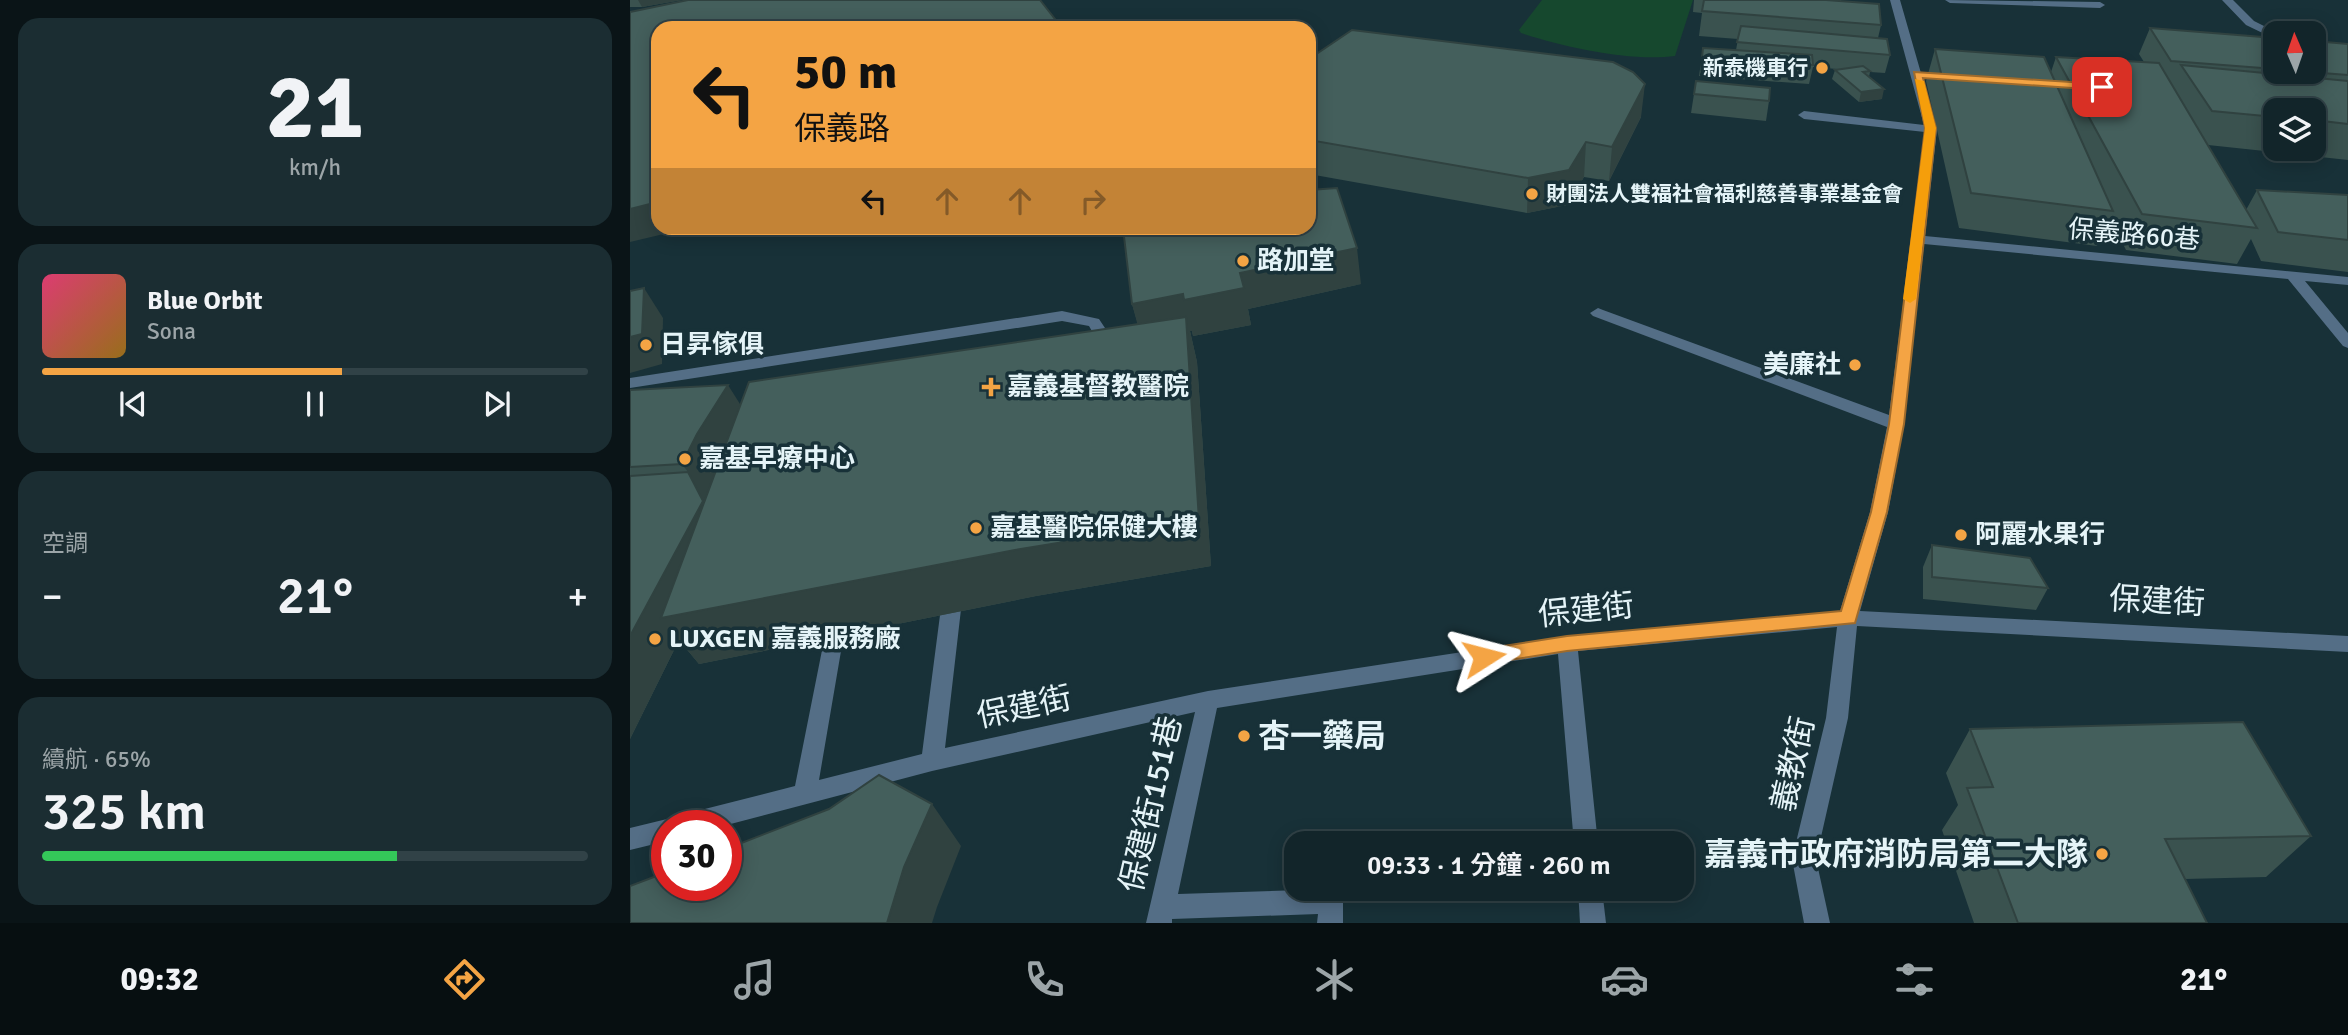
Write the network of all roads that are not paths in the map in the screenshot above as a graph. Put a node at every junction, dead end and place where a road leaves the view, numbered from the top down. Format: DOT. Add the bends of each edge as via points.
graph roads {
  1 [pos="1895,0"];
  2 [pos="1950,0"];
  3 [pos="2227,0"];
  4 [pos="2100,5"];
  5 [pos="2263,30"];
  6 [pos="1804,116"];
  7 [pos="1931,128"];
  8 [pos="1916,239"];
  9 [pos="2291,274"];
  10 [pos="2348,281"];
  11 [pos="1598,313"];
  12 [pos="2348,342"];
  13 [pos="1095,365"];
  14 [pos="630,383"];
  15 [pos="1896,424"];
  16 [pos="955,576"];
  17 [pos="842,592"];
  18 [pos="1848,618"];
  19 [pos="1567,643"];
  20 [pos="2348,644"];
  21 [pos="1208,700"];
  22 [pos="932,761"];
  23 [pos="805,794"];
  24 [pos="742,810"];
  25 [pos="1585,831"];
  26 [pos="651,834"];
  27 [pos="630,839"];
  28 [pos="1591,901"];
  29 [pos="1160,915"];
  30 [pos="1330,923"];
  31 [pos="1593,923"];
  32 [pos="1817,923"];
  1 -- 7 [label="street" via="1924,75"];
  2 -- 4 [label="street"];
  3 -- 5 [label="street"];
  6 -- 7 [label="street"];
  7 -- 8 [label="street, 義教街"];
  8 -- 9 [label="street, 保義路60巷"];
  8 -- 15 [label="street, 義教街"];
  9 -- 10 [label="street, 保義路60巷"];
  9 -- 12 [label="street"];
  11 -- 15 [label="street"];
  13 -- 14 [label="street" via="1104,359 1105,340 1094,322 1062,316"];
  15 -- 18 [label="street, 義教街" via="1879,512"];
  16 -- 22 [label="street"];
  17 -- 23 [label="street"];
  18 -- 19 [label="street, 保建街"];
  18 -- 20 [label="street, 保建街"];
  18 -- 32 [label="street, 義教街" via="1837,718 1804,859"];
  19 -- 21 [label="street, 保建街"];
  19 -- 25 [label="street"];
  21 -- 22 [label="street, 保建街"];
  21 -- 29 [label="street, 保建街151巷"];
  22 -- 23 [label="street, 保建街"];
  23 -- 24 [label="street, 保建街"];
  26 -- 27 [label="street"];
  28 -- 31 [label="street"];
  29 -- 30 [label="street" via="1331,901"];
}
